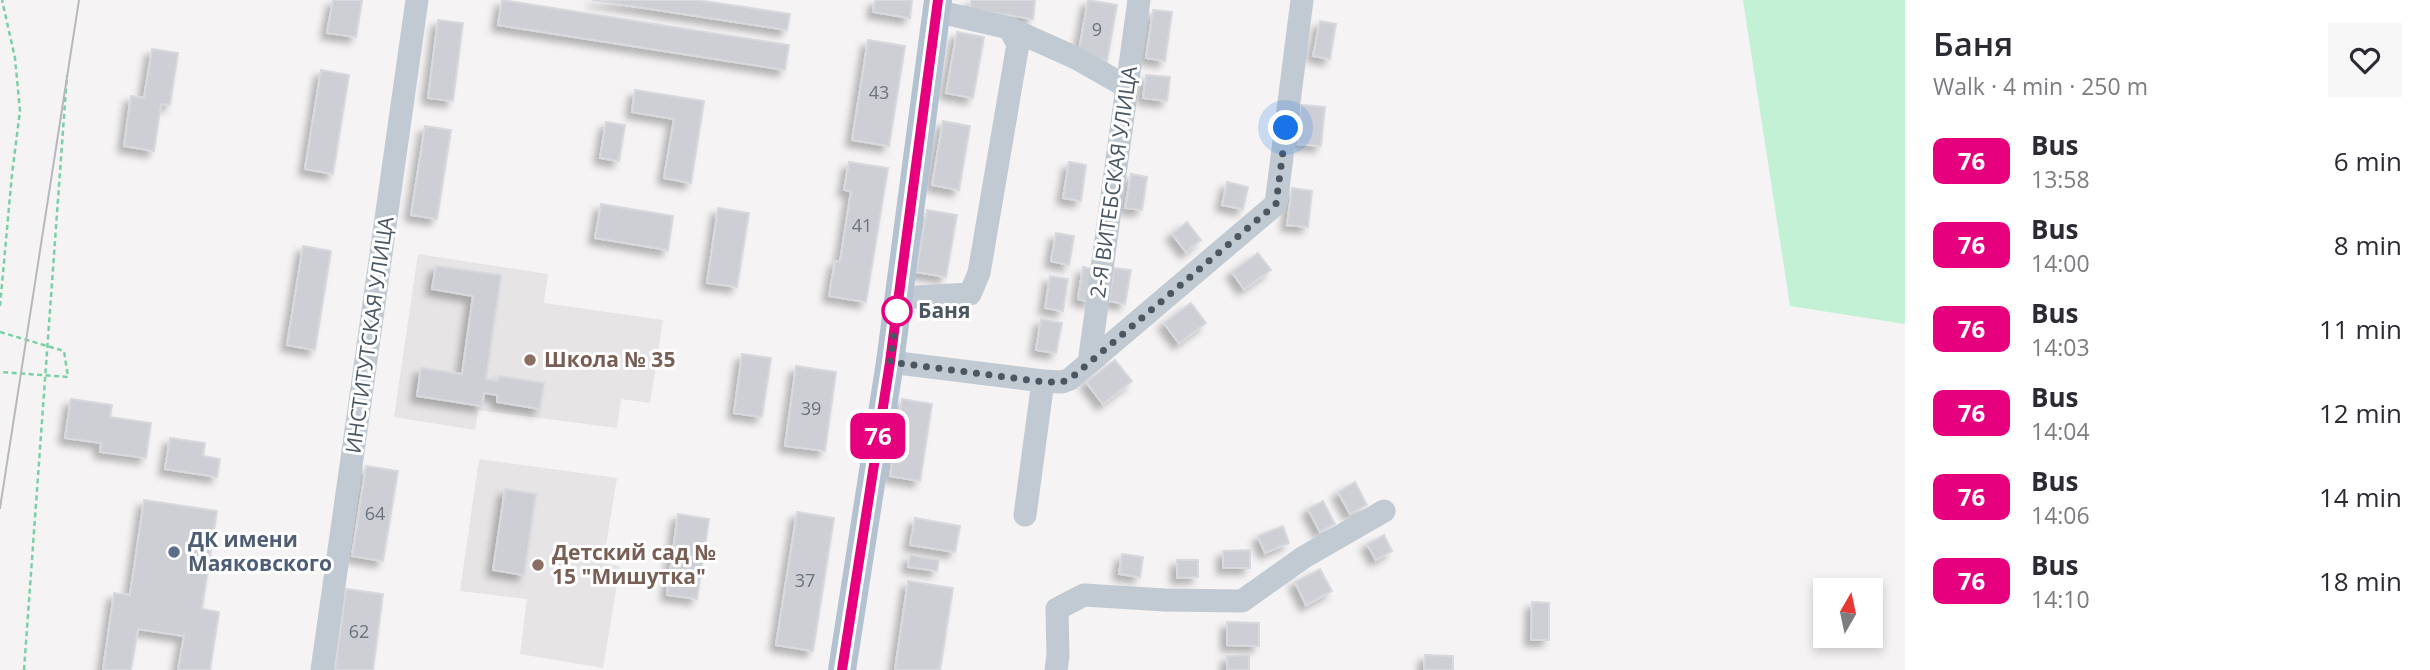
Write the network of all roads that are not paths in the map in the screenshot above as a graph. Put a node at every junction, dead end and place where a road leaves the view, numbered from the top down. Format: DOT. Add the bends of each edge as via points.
graph roads {
  1 [pos="417,0"];
  2 [pos="1139,0"];
  3 [pos="1302,0"];
  4 [pos="937,6"];
  5 [pos="1009,28"];
  6 [pos="1127,87"];
  7 [pos="899,298"];
  8 [pos="890,362"];
  9 [pos="1089,363"];
  10 [pos="1044,382"];
  11 [pos="1384,511"];
  12 [pos="1025,515"];
  13 [pos="321,670"];
  14 [pos="842,670"];
  15 [pos="1056,670"];
  1 -- 13 [label="street, ИНСТИТУТСКАЯ УЛИЦА"];
  2 -- 6 [label="street, 2-Я ВИТЕБСКАЯ УЛИЦА"];
  3 -- 9 [label="street" via="1276,204"];
  4 -- 5 [label="street"];
  4 -- 7 [label="main road"];
  5 -- 6 [label="street"];
  5 -- 7 [label="street" via="1018,44 979,273 970,294"];
  6 -- 9 [label="street, 2-Я ВИТЕБСКАЯ УЛИЦА"];
  7 -- 8 [label="main road"];
  8 -- 10 [label="street"];
  8 -- 14 [label="main road"];
  9 -- 10 [label="street" via="1070,379"];
  10 -- 12 [label="street"];
  11 -- 15 [label="street" via="1304,557 1242,601 1084,595 1056,609"];
}
